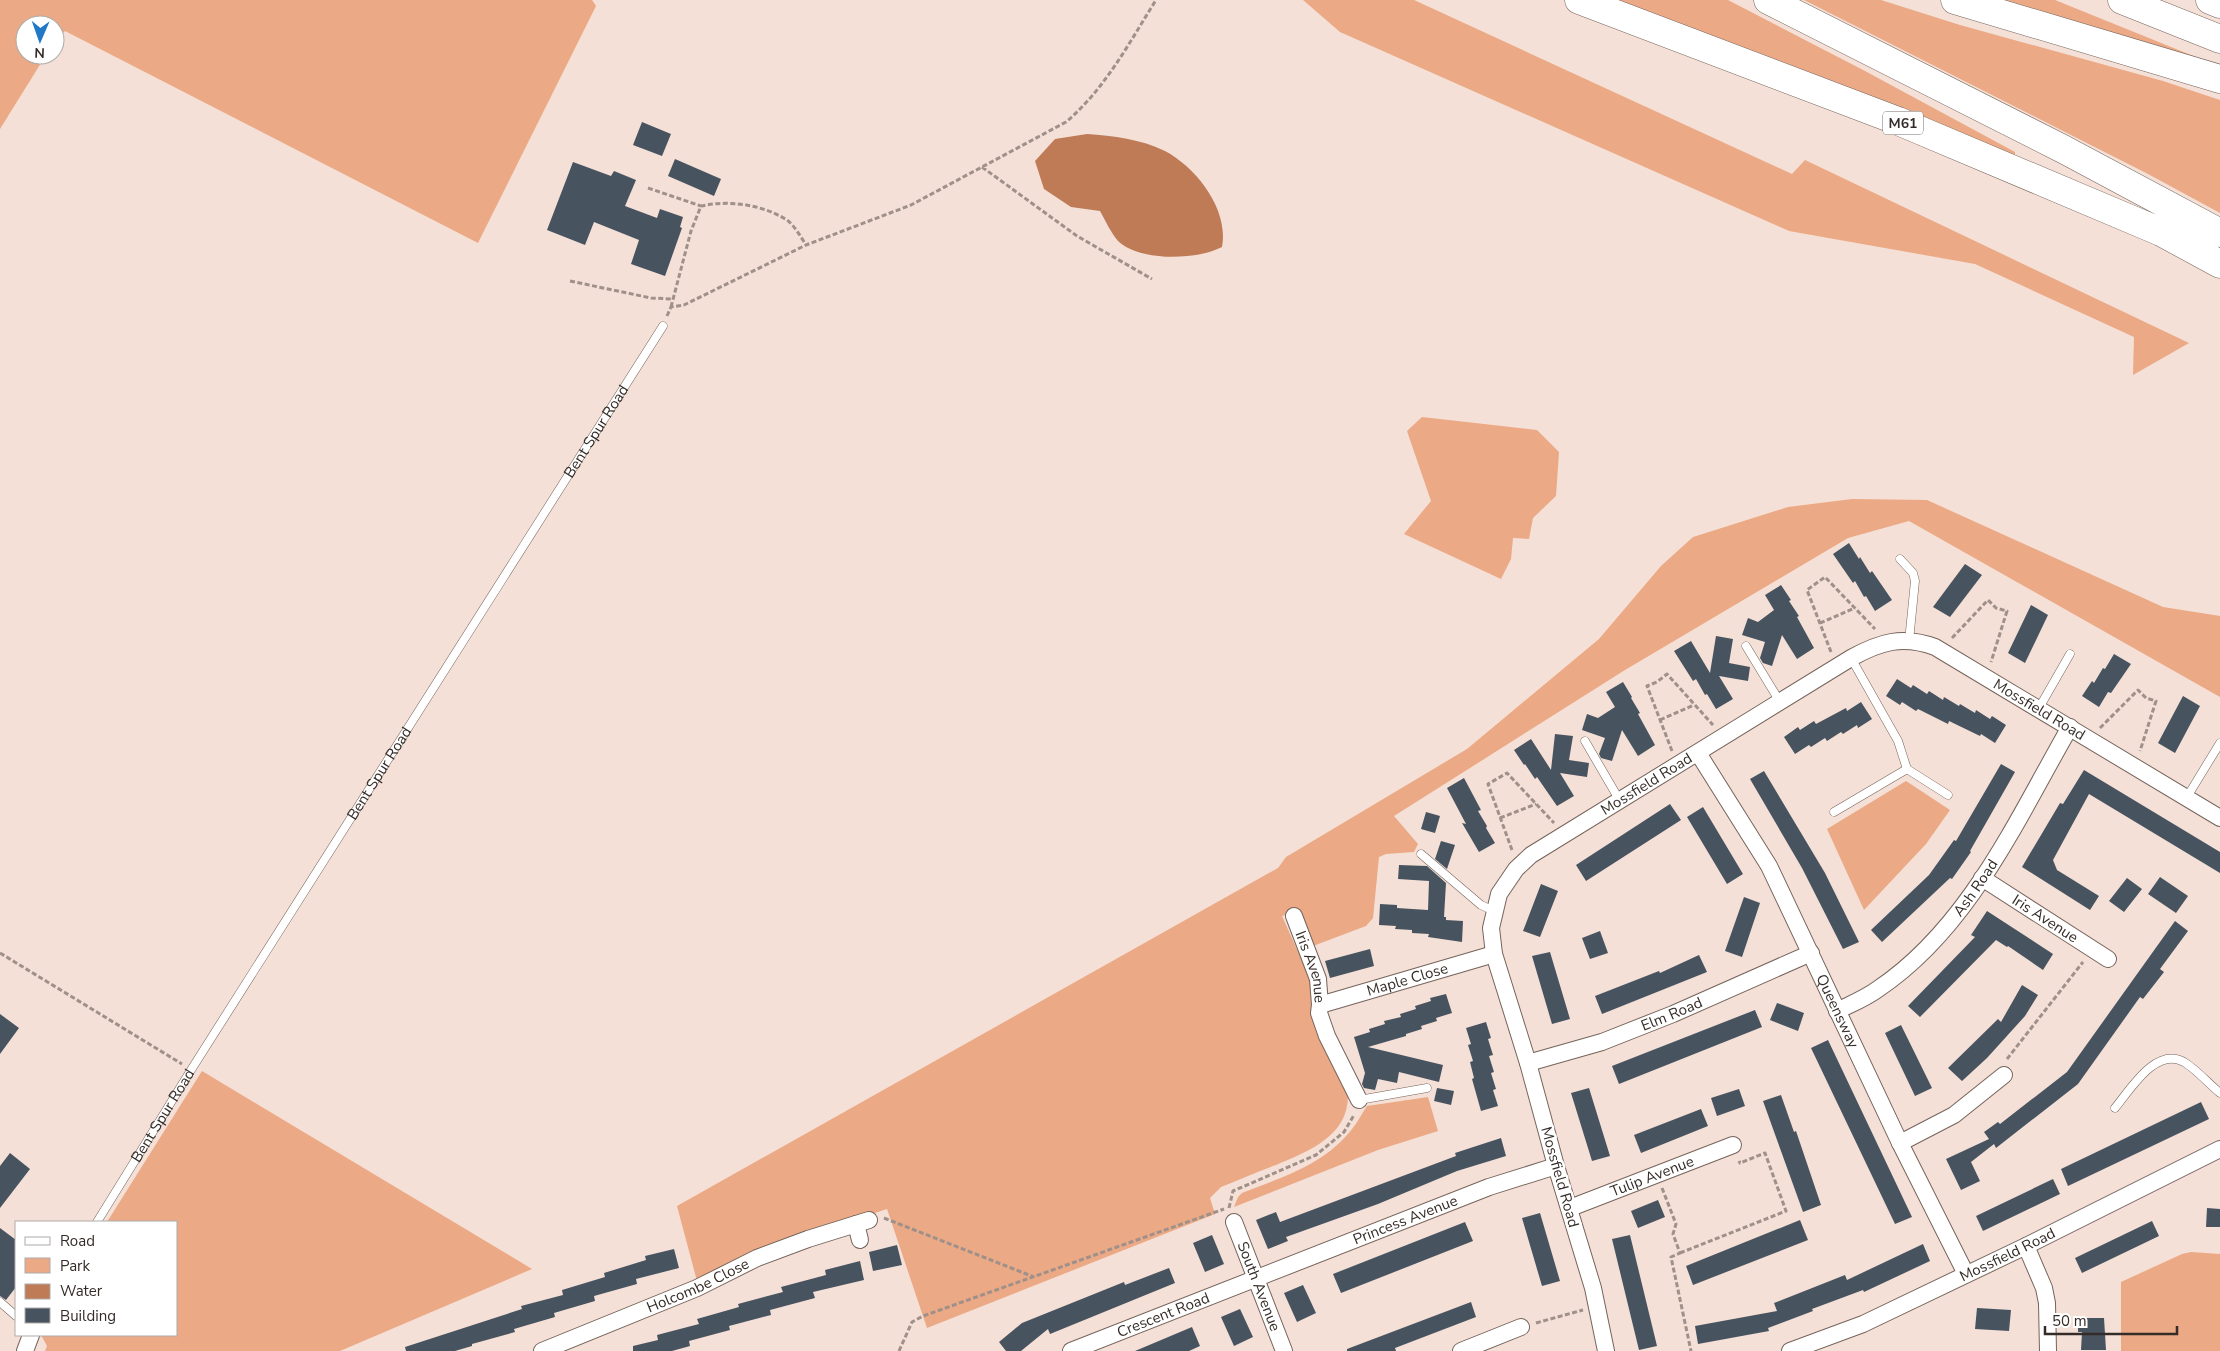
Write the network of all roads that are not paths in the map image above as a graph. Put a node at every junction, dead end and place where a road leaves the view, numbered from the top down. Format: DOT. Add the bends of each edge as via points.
graph roads {
  1 [pos="1579,0"];
  2 [pos="1768,0"];
  3 [pos="1955,0"];
  4 [pos="2122,0"];
  5 [pos="2210,0"];
  6 [pos="2220,4"];
  7 [pos="2220,38"];
  8 [pos="2220,80"];
  9 [pos="2220,233"];
  10 [pos="2220,264"];
  11 [pos="663,326"];
  12 [pos="1900,558"];
  13 [pos="1910,641"];
  14 [pos="1746,646"];
  15 [pos="2070,654"];
  16 [pos="1851,658"];
  17 [pos="1780,702"];
  18 [pos="2039,708"];
  19 [pos="2070,727"];
  20 [pos="1585,741"];
  21 [pos="2220,743"];
  22 [pos="1698,753"];
  23 [pos="1907,769"];
  24 [pos="1948,795"];
  25 [pos="2187,797"];
  26 [pos="1620,801"];
  27 [pos="1834,812"];
  28 [pos="2220,818"];
  29 [pos="1420,854"];
  30 [pos="1982,878"];
  31 [pos="1494,910"];
  32 [pos="1294,916"];
  33 [pos="1811,953"];
  34 [pos="1494,954"];
  35 [pos="2108,959"];
  36 [pos="1320,1005"];
  37 [pos="1837,1010"];
  38 [pos="1528,1063"];
  39 [pos="2004,1075"];
  40 [pos="1427,1088"];
  41 [pos="2220,1093"];
  42 [pos="1359,1100"];
  43 [pos="2115,1108"];
  44 [pos="1900,1143"];
  45 [pos="1733,1145"];
  46 [pos="2220,1149"];
  47 [pos="1556,1166"];
  48 [pos="1570,1208"];
  49 [pos="1231,1214"];
  50 [pos="98,1221"];
  51 [pos="860,1240"];
  52 [pos="2026,1246"];
  53 [pos="1966,1274"];
  54 [pos="1255,1278"];
  55 [pos="0,1302"];
  56 [pos="15,1315"];
  57 [pos="1521,1327"];
  58 [pos="31,1336"];
  59 [pos="25,1351"];
  60 [pos="542,1351"];
  61 [pos="1071,1351"];
  62 [pos="1284,1351"];
  63 [pos="1461,1351"];
  64 [pos="1606,1351"];
  65 [pos="1790,1351"];
  66 [pos="2048,1351"];
  1 -- 10 [label="highway, M61" via="1907,125 2161,232"];
  2 -- 9 [label="highway"];
  3 -- 8 [label="highway"];
  4 -- 7 [label="highway"];
  5 -- 6 [label="highway"];
  11 -- 50 [label="lane, Bent Spur Road"];
  12 -- 13 [label="lane" via="1915,581"];
  13 -- 16 [label="street, Mossfield Road" via="1873,646"];
  13 -- 18 [label="street, Mossfield Road" via="1940,651"];
  14 -- 17 [label="lane"];
  15 -- 18 [label="lane"];
  16 -- 17 [label="street, Mossfield Road"];
  16 -- 23 [label="lane" via="1898,741"];
  17 -- 22 [label="street, Mossfield Road"];
  18 -- 19 [label="street, Mossfield Road"];
  19 -- 25 [label="street, Mossfield Road"];
  19 -- 30 [label="street, Ash Road"];
  20 -- 26 [label="lane"];
  21 -- 25 [label="lane"];
  22 -- 26 [label="street, Mossfield Road"];
  22 -- 33 [label="street, Queensway" via="1769,866"];
  23 -- 24 [label="lane"];
  23 -- 27 [label="lane"];
  25 -- 28 [label="street, Mossfield Road"];
  26 -- 31 [label="street, Mossfield Road" via="1518,867 1499,894"];
  29 -- 31 [label="lane" via="1481,905"];
  30 -- 35 [label="street, Iris Avenue"];
  30 -- 37 [label="street, Ash Road" via="1949,923 1914,959 1878,990"];
  31 -- 34 [label="street, Mossfield Road" via="1491,928"];
  32 -- 36 [label="street, Iris Avenue" via="1318,979"];
  33 -- 37 [label="street, Queensway"];
  33 -- 38 [label="street, Elm Road" via="1602,1042"];
  34 -- 36 [label="street, Maple Close"];
  34 -- 38 [label="street, Mossfield Road"];
  36 -- 42 [label="street, Iris Avenue" via="1319,1013 1327,1036"];
  37 -- 44 [label="street, Queensway"];
  38 -- 47 [label="street, Mossfield Road"];
  39 -- 44 [label="street" via="1954,1115"];
  40 -- 42 [label="lane"];
  41 -- 43 [label="lane" via="2182,1061 2167,1059 2151,1066"];
  44 -- 53 [label="street, Queensway"];
  45 -- 48 [label="street, Tulip Avenue"];
  46 -- 52 [label="street, Mossfield Road"];
  47 -- 48 [label="street, Mossfield Road"];
  47 -- 54 [label="street, Princess Avenue" via="1489,1187"];
  48 -- 64 [label="street, Mossfield Road"];
  49 -- 54 [label="street, South Avenue"];
  51 -- 60 [label="street, Holcombe Close" via="862,1222 757,1258 697,1288"];
  52 -- 53 [label="street, Mossfield Road"];
  52 -- 66 [label="street" via="2044,1288"];
  53 -- 65 [label="street, Mossfield Road" via="1863,1324"];
  54 -- 61 [label="street, Crescent Road"];
  54 -- 62 [label="street, South Avenue"];
  55 -- 56 [label="lane"];
  57 -- 63 [label="street"];
  58 -- 59 [label="street"];
}
